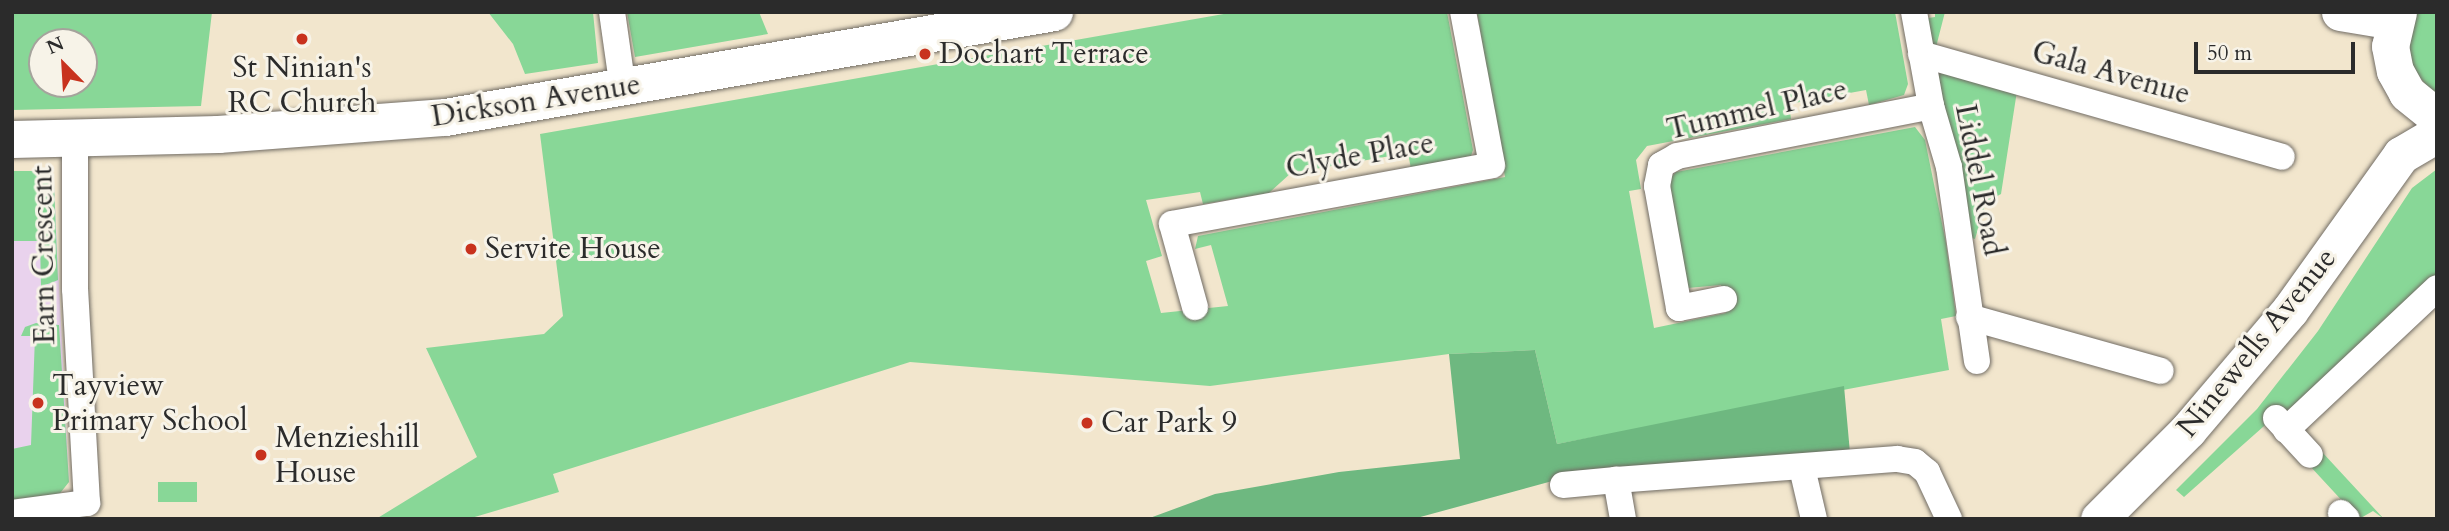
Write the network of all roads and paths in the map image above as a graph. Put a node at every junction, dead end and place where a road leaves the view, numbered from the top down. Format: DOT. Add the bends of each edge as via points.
graph roads {
  1 [pos="612,12"];
  2 [pos="1054,12"];
  3 [pos="1463,12"];
  4 [pos="1914,12"];
  5 [pos="2340,12"];
  6 [pos="2396,17"];
  7 [pos="1921,54"];
  8 [pos="623,89"];
  9 [pos="2407,93"];
  10 [pos="1931,106"];
  11 [pos="2437,117"];
  12 [pos="2437,134"];
  13 [pos="12,139"];
  14 [pos="75,139"];
  15 [pos="2401,155"];
  16 [pos="2282,156"];
  17 [pos="2437,288"];
  18 [pos="1724,299"];
  19 [pos="1195,307"];
  20 [pos="1969,317"];
  21 [pos="1977,361"];
  22 [pos="2161,371"];
  23 [pos="2309,456"];
  24 [pos="1802,468"];
  25 [pos="1616,480"];
  26 [pos="1563,485"];
  27 [pos="12,513"];
  28 [pos="1623,519"];
  29 [pos="1814,519"];
  30 [pos="1949,519"];
  31 [pos="2099,519"];
  1 -- 8 [label="street"];
  2 -- 8 [label="street, Dickson Avenue"];
  3 -- 19 [label="street, Clyde Place" via="1492,165 1172,225"];
  4 -- 7 [label="street, Liddel Road"];
  5 -- 6 [label="street"];
  6 -- 9 [label="street" via="2390,46 2395,71"];
  7 -- 10 [label="street, Liddel Road"];
  7 -- 16 [label="street, Gala Avenue"];
  8 -- 14 [label="street, Dickson Avenue" via="445,117"];
  9 -- 11 [label="street"];
  9 -- 15 [label="street"];
  10 -- 18 [label="street, Tummel Place" via="1677,156 1661,165 1657,186 1679,308"];
  10 -- 20 [label="street, Liddel Road" via="1949,167"];
  12 -- 15 [label="street, Ninewells Avenue"];
  13 -- 14 [label="street, Dickson Avenue"];
  14 -- 27 [label="street, Earn Crescent" via="75,289 88,503"];
  15 -- 31 [label="street, Ninewells Avenue" via="2290,310 2188,430"];
  17 -- 23 [label="street" via="2281,424"];
  20 -- 21 [label="street, Liddel Road"];
  20 -- 22 [label="street"];
  24 -- 25 [label="street"];
  24 -- 29 [label="street"];
  24 -- 30 [label="street" via="1897,459 1915,462 1927,472"];
  25 -- 26 [label="street"];
  25 -- 28 [label="street"];
}
